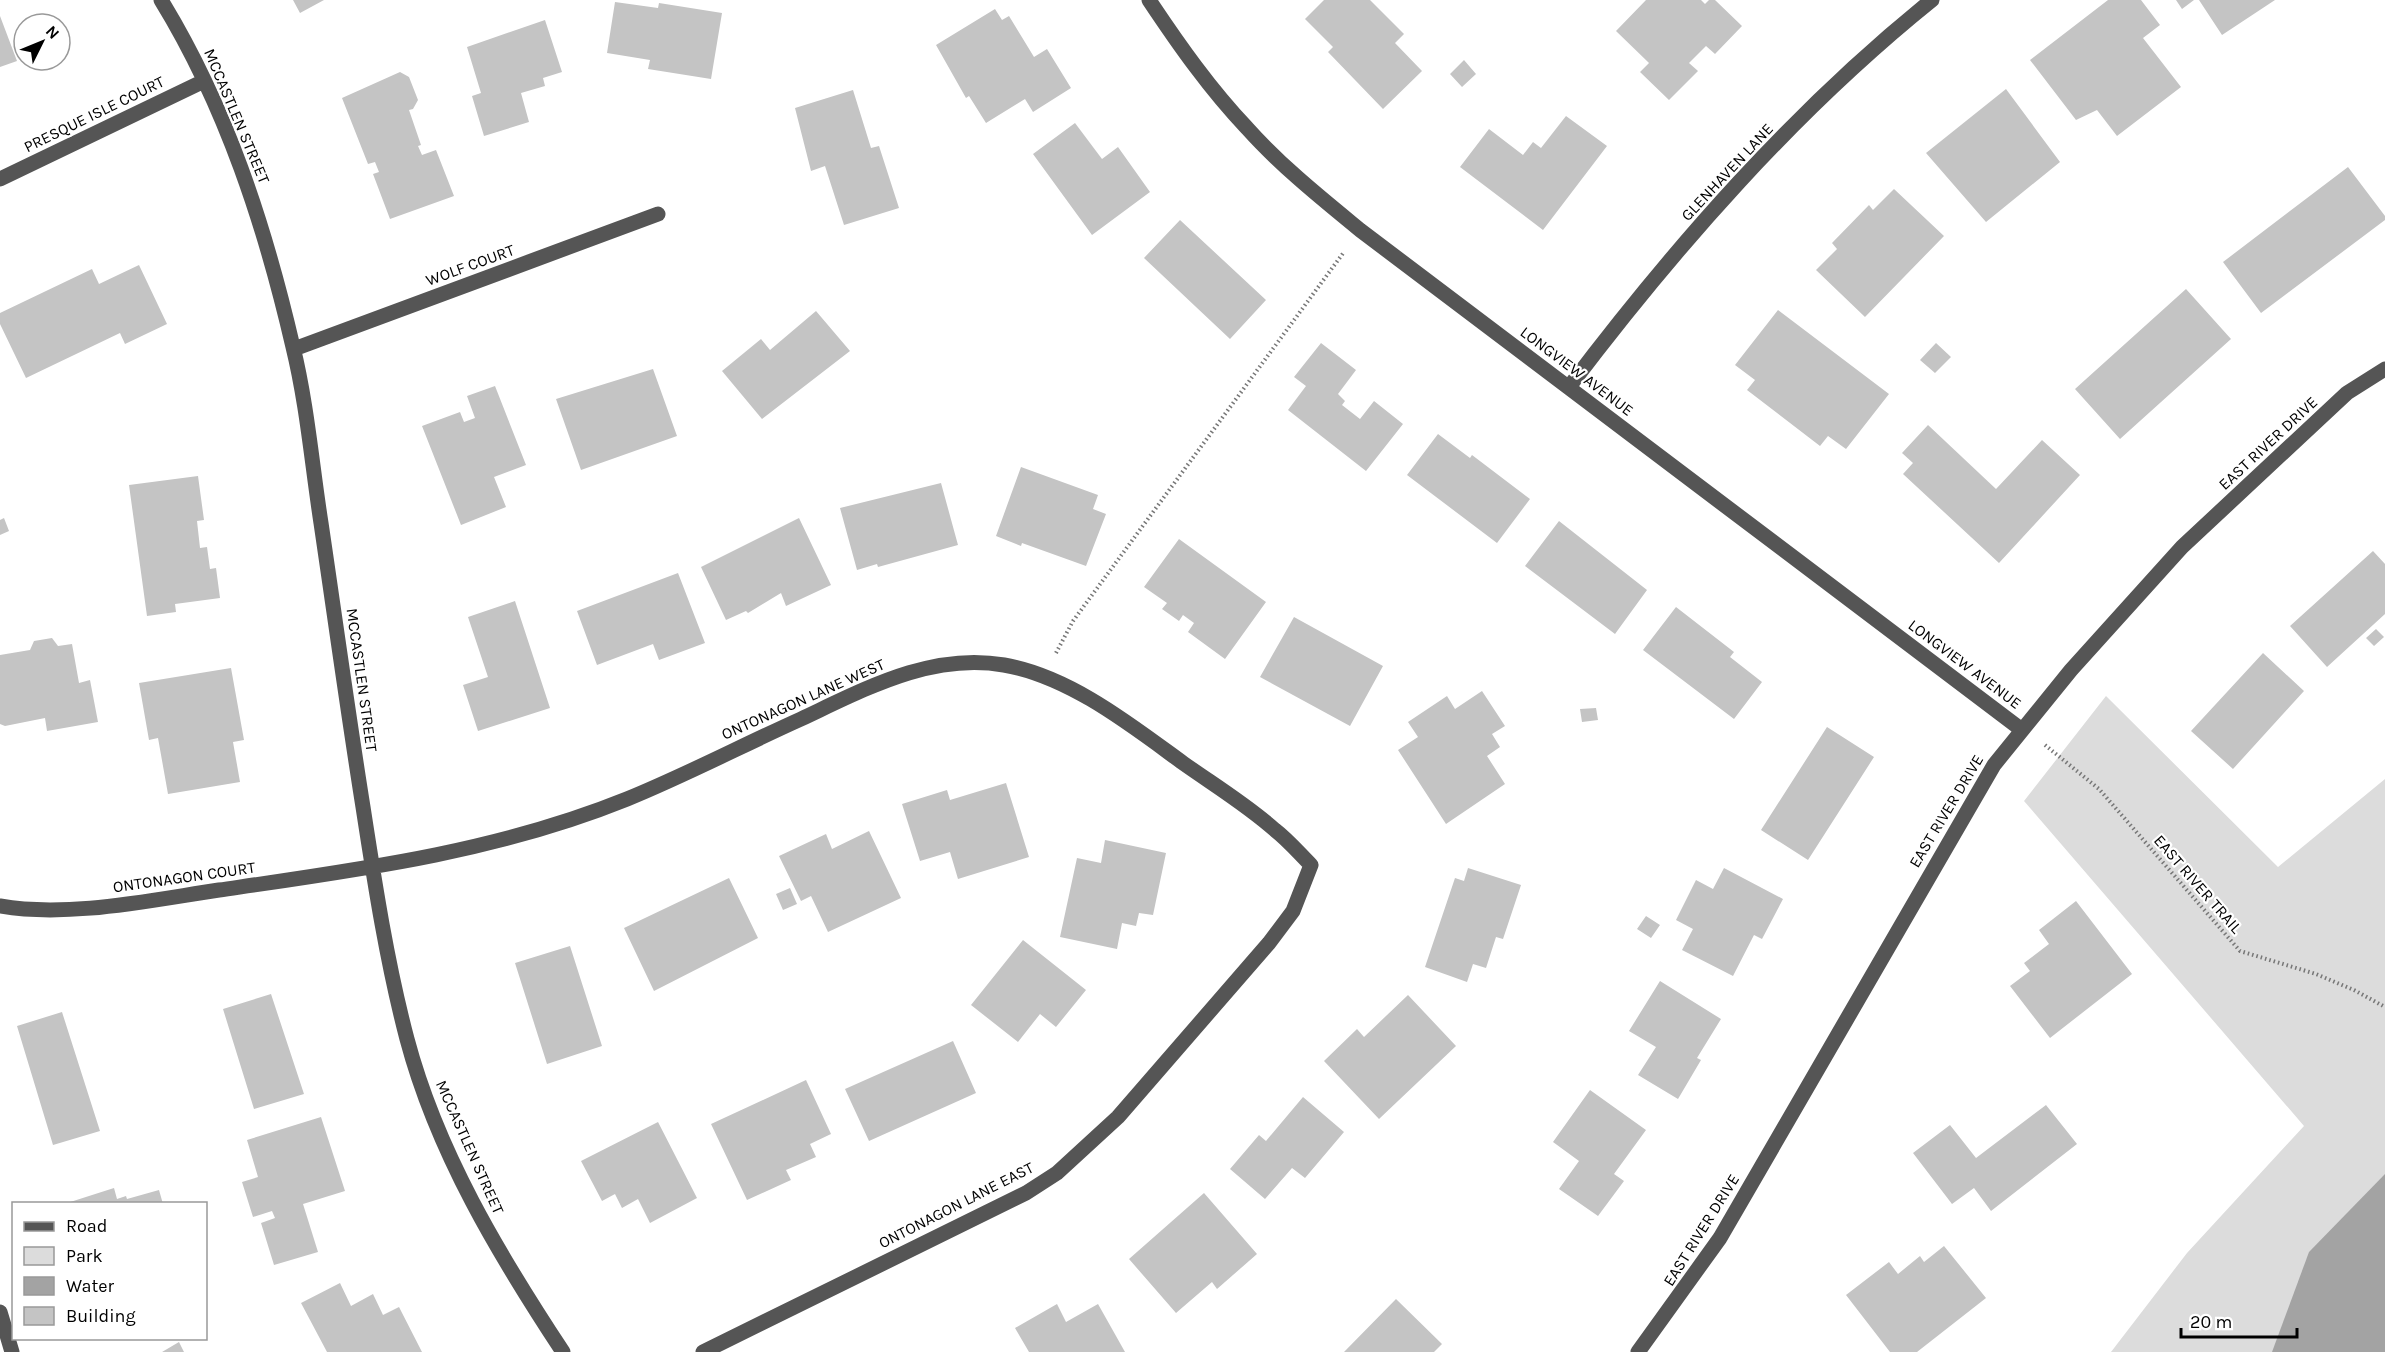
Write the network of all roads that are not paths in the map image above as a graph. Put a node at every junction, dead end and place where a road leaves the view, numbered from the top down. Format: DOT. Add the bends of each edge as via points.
graph roads {
  1 [pos="161,0"];
  2 [pos="1149,0"];
  3 [pos="1932,0"];
  4 [pos="204,81"];
  5 [pos="0,179"];
  6 [pos="658,214"];
  7 [pos="294,349"];
  8 [pos="2385,369"];
  9 [pos="1569,387"];
  10 [pos="2022,730"];
  11 [pos="1311,865"];
  12 [pos="372,868"];
  13 [pos="0,906"];
  14 [pos="0,1312"];
  15 [pos="12,1352"];
  16 [pos="562,1352"];
  17 [pos="702,1352"];
  18 [pos="1638,1352"];
  1 -- 4 [label="street, MCCASTLEN STREET"];
  2 -- 9 [label="street, LONGVIEW AVENUE" via="1191,62 1247,129 1306,186"];
  3 -- 9 [label="street, GLENHAVEN LANE" via="1841,81 1715,209 1634,300"];
  4 -- 5 [label="street, PRESQUE ISLE COURT"];
  4 -- 7 [label="street, MCCASTLEN STREET" via="254,201"];
  6 -- 7 [label="street, WOLF COURT"];
  7 -- 12 [label="street, MCCASTLEN STREET"];
  8 -- 10 [label="street, EAST RIVER DRIVE" via="2347,393 2182,547"];
  9 -- 10 [label="street, LONGVIEW AVENUE"];
  10 -- 18 [label="street, EAST RIVER DRIVE" via="1994,765 1720,1238"];
  11 -- 12 [label="street, ONTONAGON LANE WEST" via="1275,829 1123,719 1086,697 1006,665 967,662 935,665 870,687 628,799 553,826 471,849"];
  11 -- 17 [label="street, ONTONAGON LANE EAST" via="1293,911 1269,942 1118,1117 1057,1173 1026,1193"];
  12 -- 13 [label="street, ONTONAGON COURT" via="93,909"];
  12 -- 16 [label="street, MCCASTLEN STREET" via="408,1041 431,1112 475,1209"];
  14 -- 15 [label="street"];
}
